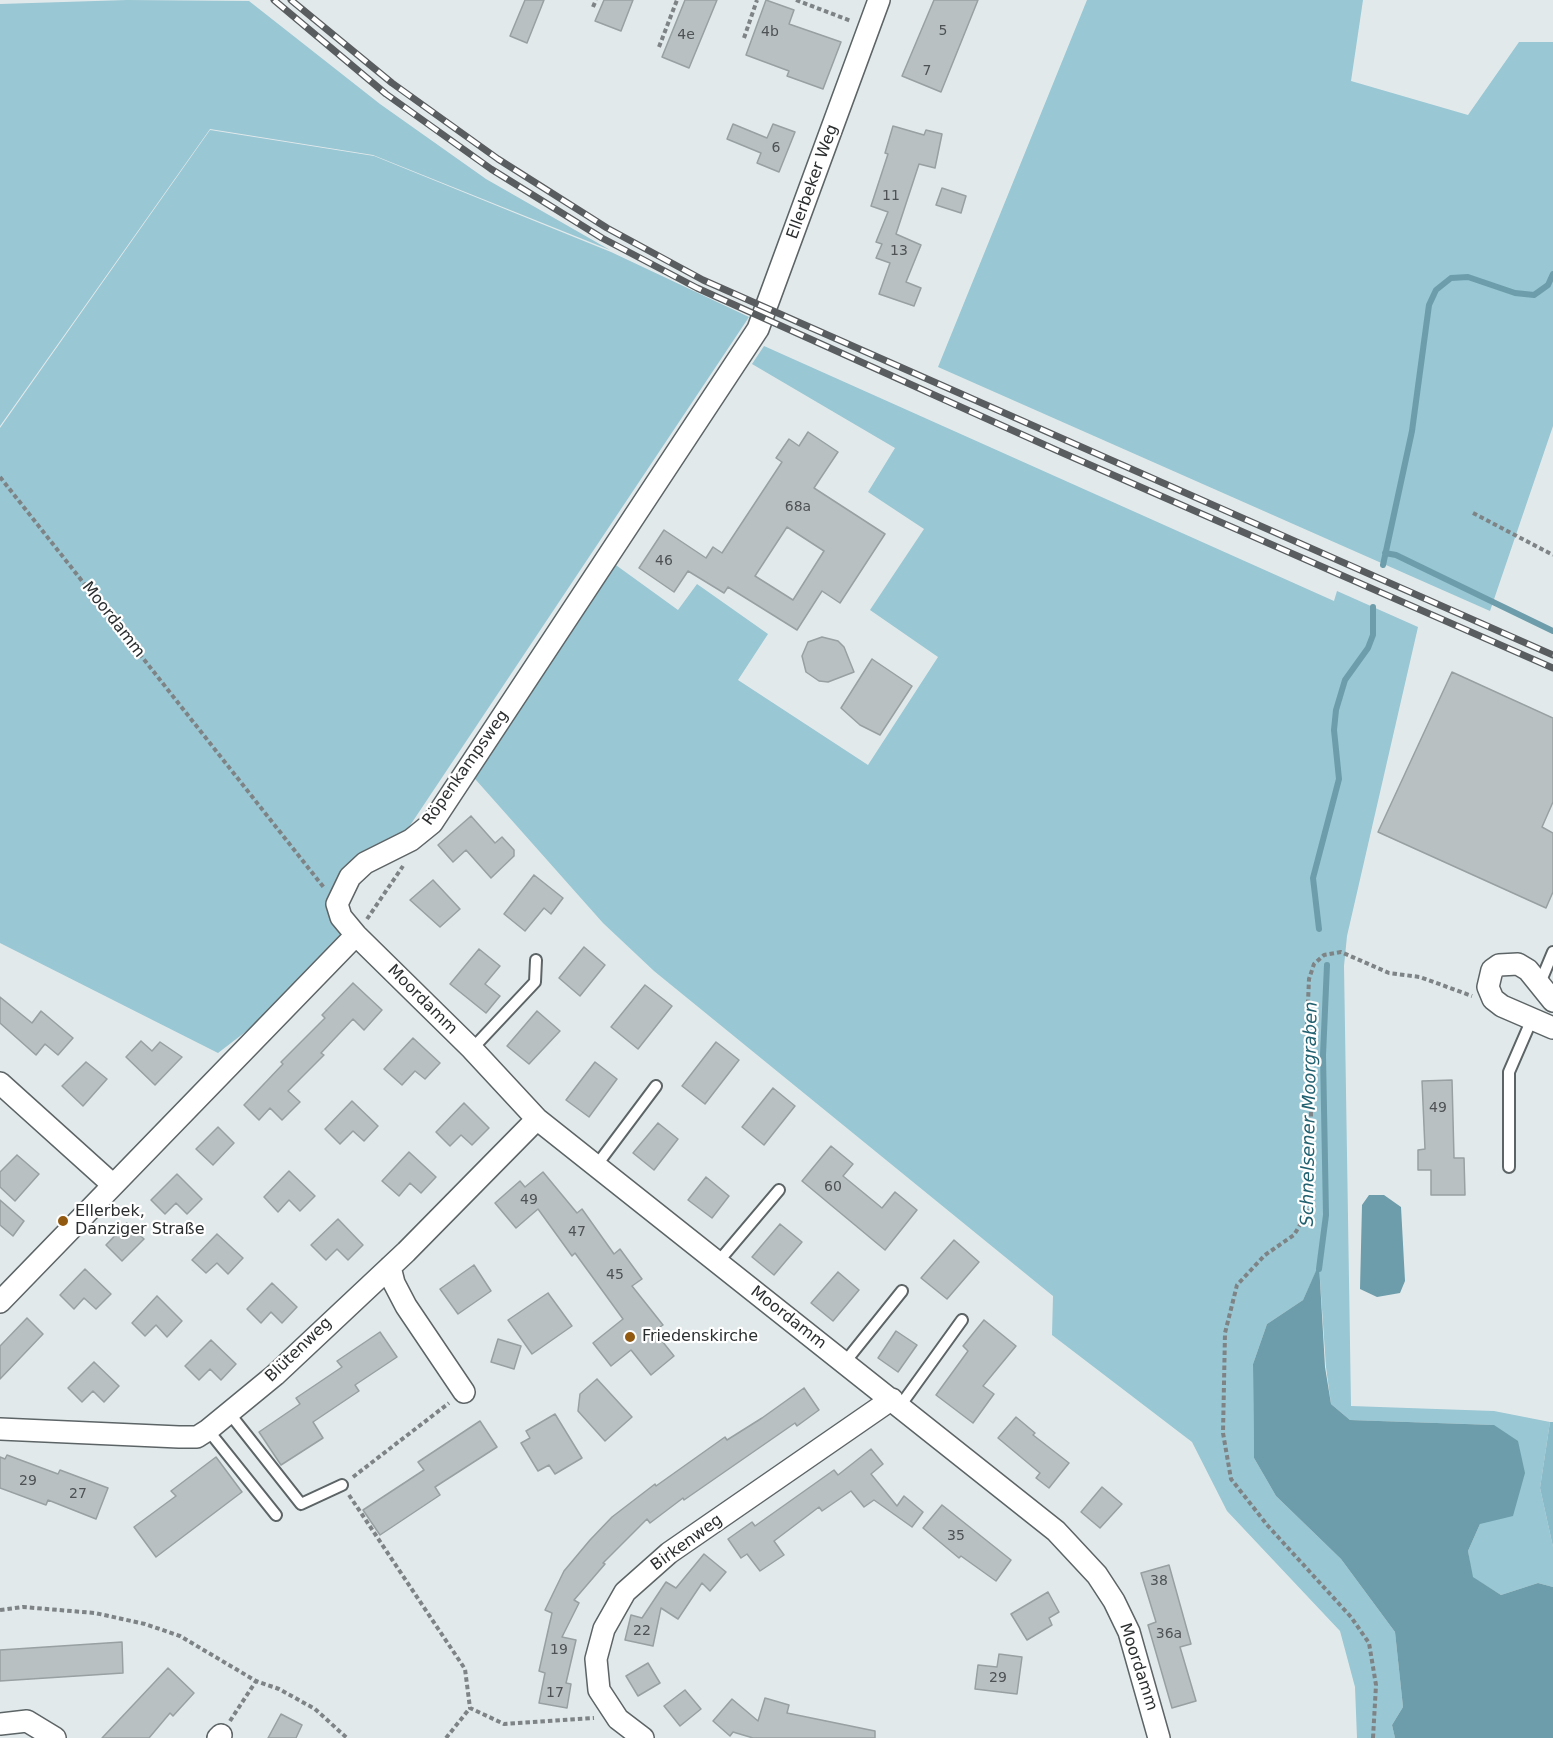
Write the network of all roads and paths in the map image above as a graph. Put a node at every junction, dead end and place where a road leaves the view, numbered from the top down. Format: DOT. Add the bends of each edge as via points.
graph roads {
  1 [pos="596,0"];
  2 [pos="677,0"];
  3 [pos="757,0"];
  4 [pos="796,0"];
  5 [pos="879,0"];
  6 [pos="593,7"];
  7 [pos="869,27"];
  8 [pos="744,38"];
  9 [pos="659,47"];
  10 [pos="738,359"];
  11 [pos="0,477"];
  12 [pos="1473,513"];
  13 [pos="1553,555"];
  14 [pos="407,860"];
  15 [pos="337,904"];
  16 [pos="356,935"];
  17 [pos="1553,952"];
  18 [pos="536,960"];
  19 [pos="1540,983"];
  20 [pos="1490,995"];
  21 [pos="1553,1001"];
  22 [pos="1532,1019"];
  23 [pos="1553,1028"];
  24 [pos="472,1049"];
  25 [pos="0,1083"];
  26 [pos="656,1086"];
  27 [pos="537,1119"];
  28 [pos="596,1166"];
  29 [pos="1509,1167"];
  30 [pos="112,1185"];
  31 [pos="779,1190"];
  32 [pos="718,1262"];
  33 [pos="390,1267"];
  34 [pos="902,1290"];
  35 [pos="0,1302"];
  36 [pos="962,1320"];
  37 [pos="844,1362"];
  38 [pos="464,1392"];
  39 [pos="896,1403"];
  40 [pos="230,1414"];
  41 [pos="0,1429"];
  42 [pos="208,1430"];
  43 [pos="342,1485"];
  44 [pos="276,1515"];
  45 [pos="0,1610"];
  46 [pos="256,1681"];
  47 [pos="470,1708"];
  48 [pos="618,1719"];
  49 [pos="0,1724"];
  50 [pos="220,1736"];
  51 [pos="55,1738"];
  52 [pos="346,1738"];
  53 [pos="446,1738"];
  54 [pos="643,1738"];
  55 [pos="1159,1738"];
  56 [pos="1372,1738"];
  1 -- 6 [label="path"];
  2 -- 9 [label="path"];
  3 -- 8 [label="path"];
  4 -- 7 [label="path"];
  5 -- 7 [label="street, Ellerbeker Weg"];
  7 -- 10 [label="street, Ellerbeker Weg" via="767,309"];
  10 -- 15 [label="street, Röpenkampsweg" via="432,823 411,840 366,863 350,877"];
  11 -- 15 [label="path, Moordamm"];
  12 -- 13 [label="path"];
  14 -- 16 [label="path"];
  15 -- 16 [label="street" via="341,917"];
  16 -- 24 [label="street, Moordamm"];
  16 -- 30 [label="street"];
  17 -- 19 [label="lane"];
  18 -- 24 [label="lane" via="535,982"];
  19 -- 20 [label="street" via="1518,964 1499,965 1489,979"];
  19 -- 21 [label="street"];
  20 -- 22 [label="street" via="1502,1006"];
  20 -- 56 [label="path" via="1478,998 1420,977 1389,973 1341,952 1324,955 1314,964 1309,979 1311,1115 1306,1213 1294,1235 1265,1255 1237,1285 1225,1333 1223,1433 1231,1479 1369,1643 1376,1686"];
  22 -- 23 [label="street"];
  22 -- 29 [label="lane" via="1509,1072"];
  24 -- 27 [label="street, Moordamm"];
  25 -- 30 [label="street"];
  26 -- 28 [label="lane"];
  27 -- 28 [label="street, Moordamm"];
  27 -- 33 [label="street, Blütenweg"];
  28 -- 32 [label="street, Moordamm"];
  30 -- 35 [label="street"];
  31 -- 32 [label="lane"];
  32 -- 37 [label="street, Moordamm"];
  33 -- 38 [label="street" via="406,1306"];
  33 -- 40 [label="street, Blütenweg"];
  34 -- 37 [label="lane"];
  36 -- 39 [label="lane"];
  37 -- 39 [label="street, Moordamm"];
  38 -- 43 [label="path"];
  39 -- 48 [label="street, Birkenweg" via="669,1553 625,1592 604,1629 596,1659 599,1690"];
  39 -- 55 [label="street, Moordamm" via="1056,1531 1097,1575 1129,1632"];
  40 -- 42 [label="street, Blütenweg"];
  40 -- 43 [label="lane" via="301,1504"];
  41 -- 42 [label="street, Blütenweg" via="157,1437 197,1437"];
  42 -- 44 [label="lane"];
  43 -- 47 [label="path" via="465,1669"];
  45 -- 46 [label="path" via="34,1608 95,1613 145,1624 180,1636"];
  46 -- 50 [label="path"];
  46 -- 52 [label="path" via="315,1709"];
  47 -- 48 [label="path" via="504,1724"];
  47 -- 53 [label="path"];
  48 -- 54 [label="street, Birkenweg"];
  49 -- 51 [label="street" via="27,1722"];
}
